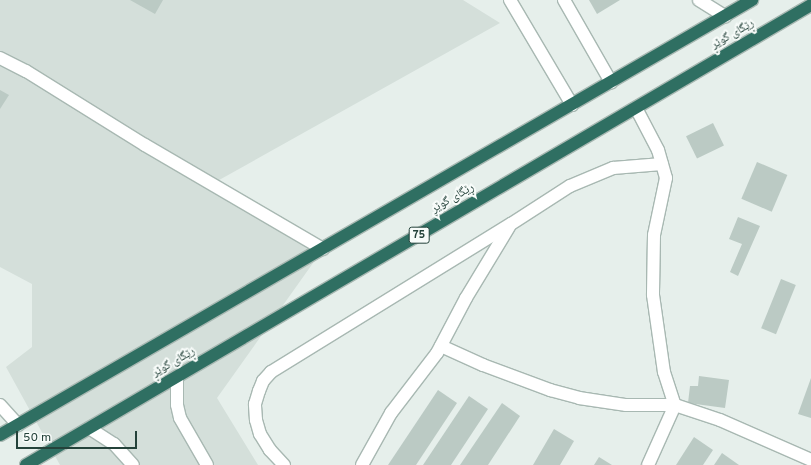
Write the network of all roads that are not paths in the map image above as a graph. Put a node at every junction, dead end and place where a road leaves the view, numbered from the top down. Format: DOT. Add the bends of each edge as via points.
graph roads {
  1 [pos="510,0"];
  2 [pos="564,0"];
  3 [pos="699,0"];
  4 [pos="752,0"];
  5 [pos="811,5"];
  6 [pos="725,16"];
  7 [pos="0,58"];
  8 [pos="611,82"];
  9 [pos="572,105"];
  10 [pos="636,108"];
  11 [pos="662,164"];
  12 [pos="511,224"];
  13 [pos="323,249"];
  14 [pos="441,346"];
  15 [pos="177,377"];
  16 [pos="0,405"];
  17 [pos="675,405"];
  18 [pos="18,425"];
  19 [pos="89,428"];
  20 [pos="0,435"];
  21 [pos="811,460"];
  22 [pos="26,465"];
  23 [pos="133,465"];
  24 [pos="207,465"];
  25 [pos="284,465"];
  26 [pos="362,465"];
  27 [pos="648,465"];
  1 -- 9 [label="street"];
  2 -- 8 [label="street"];
  3 -- 6 [label="street"];
  4 -- 6 [label="highway, ڕێگای گوێڕ"];
  5 -- 10 [label="highway, ڕێگای گوێڕ / 75"];
  6 -- 8 [label="highway, ڕێگای گوێڕ"];
  7 -- 13 [label="street" via="26,71 145,145"];
  8 -- 9 [label="highway, ڕێگای گوێڕ"];
  9 -- 13 [label="highway, ڕێگای گوێڕ"];
  10 -- 11 [label="street" via="658,150"];
  10 -- 15 [label="highway, ڕێگای گوێڕ / 75"];
  11 -- 12 [label="street" via="612,168 570,186"];
  11 -- 17 [label="street" via="666,178 654,234 653,295 664,372"];
  12 -- 14 [label="street" via="466,298"];
  12 -- 25 [label="street" via="271,372 262,381 255,404 256,420 260,434"];
  13 -- 18 [label="highway, ڕێگای گوێڕ"];
  14 -- 17 [label="street" via="491,368 578,398 626,404"];
  14 -- 26 [label="street" via="391,413"];
  15 -- 19 [label="highway, ڕێگای گوێڕ / 75"];
  15 -- 24 [label="street" via="177,405 180,418"];
  16 -- 18 [label="street"];
  17 -- 21 [label="street" via="720,420"];
  17 -- 27 [label="street"];
  18 -- 20 [label="highway, ڕێگای گوێڕ"];
  19 -- 22 [label="highway, ڕێگای گوێڕ / 75"];
  19 -- 23 [label="street" via="114,444"];
}
